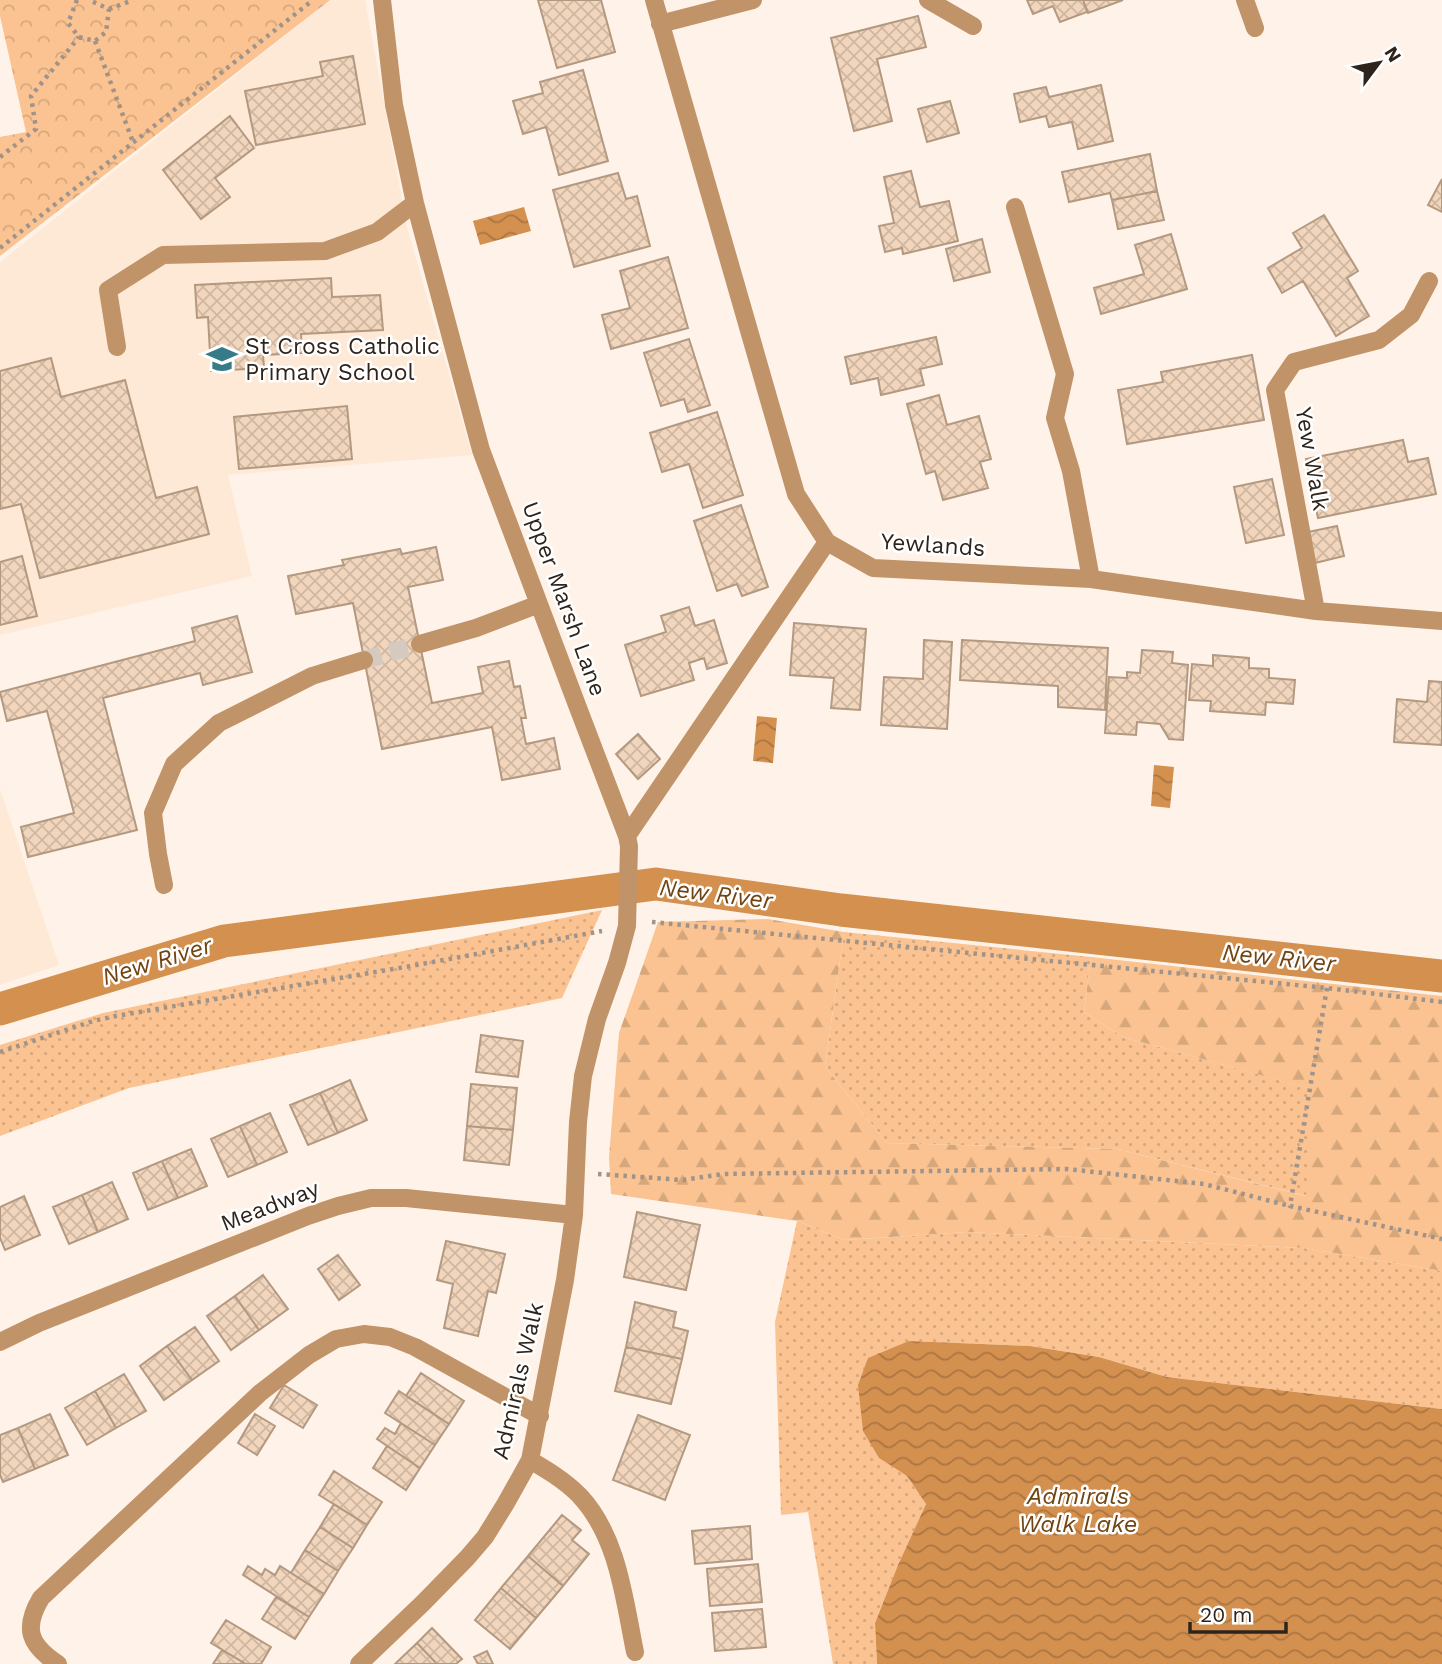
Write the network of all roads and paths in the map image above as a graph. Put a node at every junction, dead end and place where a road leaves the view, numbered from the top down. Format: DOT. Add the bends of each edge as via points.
graph roads {
  1 [pos="77,0"];
  2 [pos="89,0"];
  3 [pos="133,0"];
  4 [pos="313,0"];
  5 [pos="382,0"];
  6 [pos="653,0"];
  7 [pos="753,0"];
  8 [pos="928,0"];
  9 [pos="1245,0"];
  10 [pos="109,9"];
  11 [pos="660,24"];
  12 [pos="973,26"];
  13 [pos="1255,28"];
  14 [pos="79,37"];
  15 [pos="95,41"];
  16 [pos="133,143"];
  17 [pos="0,157"];
  18 [pos="415,203"];
  19 [pos="1016,207"];
  20 [pos="0,248"];
  21 [pos="1429,281"];
  22 [pos="117,347"];
  23 [pos="827,542"];
  24 [pos="1091,579"];
  25 [pos="539,604"];
  26 [pos="1315,611"];
  27 [pos="1442,621"];
  28 [pos="420,644"];
  29 [pos="364,660"];
  30 [pos="628,841"];
  31 [pos="164,885"];
  32 [pos="627,926"];
  33 [pos="1327,988"];
  34 [pos="1442,1002"];
  35 [pos="0,1052"];
  36 [pos="576,1172"];
  37 [pos="1290,1206"];
  38 [pos="574,1215"];
  39 [pos="1442,1239"];
  40 [pos="0,1342"];
  41 [pos="540,1416"];
  42 [pos="530,1460"];
  43 [pos="635,1652"];
  44 [pos="58,1664"];
  45 [pos="359,1664"];
  1 -- 14 [label="path" via="68,23"];
  2 -- 10 [label="path"];
  3 -- 10 [label="path"];
  4 -- 16 [label="path"];
  5 -- 18 [label="street, Upper Marsh Lane" via="394,105"];
  6 -- 11 [label="street, Yewlands"];
  7 -- 11 [label="street"];
  8 -- 12 [label="street"];
  9 -- 13 [label="street"];
  10 -- 15 [label="path" via="106,32"];
  11 -- 23 [label="street, Yewlands" via="796,494"];
  14 -- 15 [label="path"];
  14 -- 17 [label="path" via="31,96 36,130"];
  15 -- 16 [label="path"];
  16 -- 20 [label="path"];
  18 -- 22 [label="street" via="377,232 325,251 163,255 108,290"];
  18 -- 25 [label="street, Upper Marsh Lane" via="481,450"];
  19 -- 24 [label="street" via="1065,374 1055,418 1071,471"];
  21 -- 26 [label="street, Yew Walk" via="1410,314 1379,340 1294,362 1275,390"];
  23 -- 24 [label="street, Yewlands" via="873,568"];
  23 -- 30 [label="street"];
  24 -- 26 [label="street, Yewlands"];
  25 -- 28 [label="street"];
  25 -- 30 [label="street, Upper Marsh Lane"];
  26 -- 27 [label="street, Yewlands"];
  29 -- 31 [label="street" via="312,676 219,723 174,764 153,813"];
  30 -- 32 [label="street, Upper Marsh Lane"];
  32 -- 33 [label="path" via="655,921"];
  32 -- 35 [label="path" via="116,1016"];
  32 -- 36 [label="street, Upper Marsh Lane" via="587,1057"];
  33 -- 34 [label="path"];
  33 -- 37 [label="path"];
  36 -- 37 [label="path" via="683,1180 723,1174 1067,1169 1204,1184"];
  36 -- 38 [label="street, Upper Marsh Lane"];
  37 -- 39 [label="path"];
  38 -- 40 [label="street, Meadway" via="371,1198 308,1216"];
  38 -- 41 [label="street, Admirals Walk"];
  41 -- 42 [label="street, Admirals Walk"];
  41 -- 44 [label="street" via="390,1337 364,1334 322,1346 260,1394 41,1598 32,1615 31,1635 41,1651"];
  42 -- 43 [label="street" via="579,1496 603,1529"];
  42 -- 45 [label="street, Admirals Walk" via="485,1537"];
}
